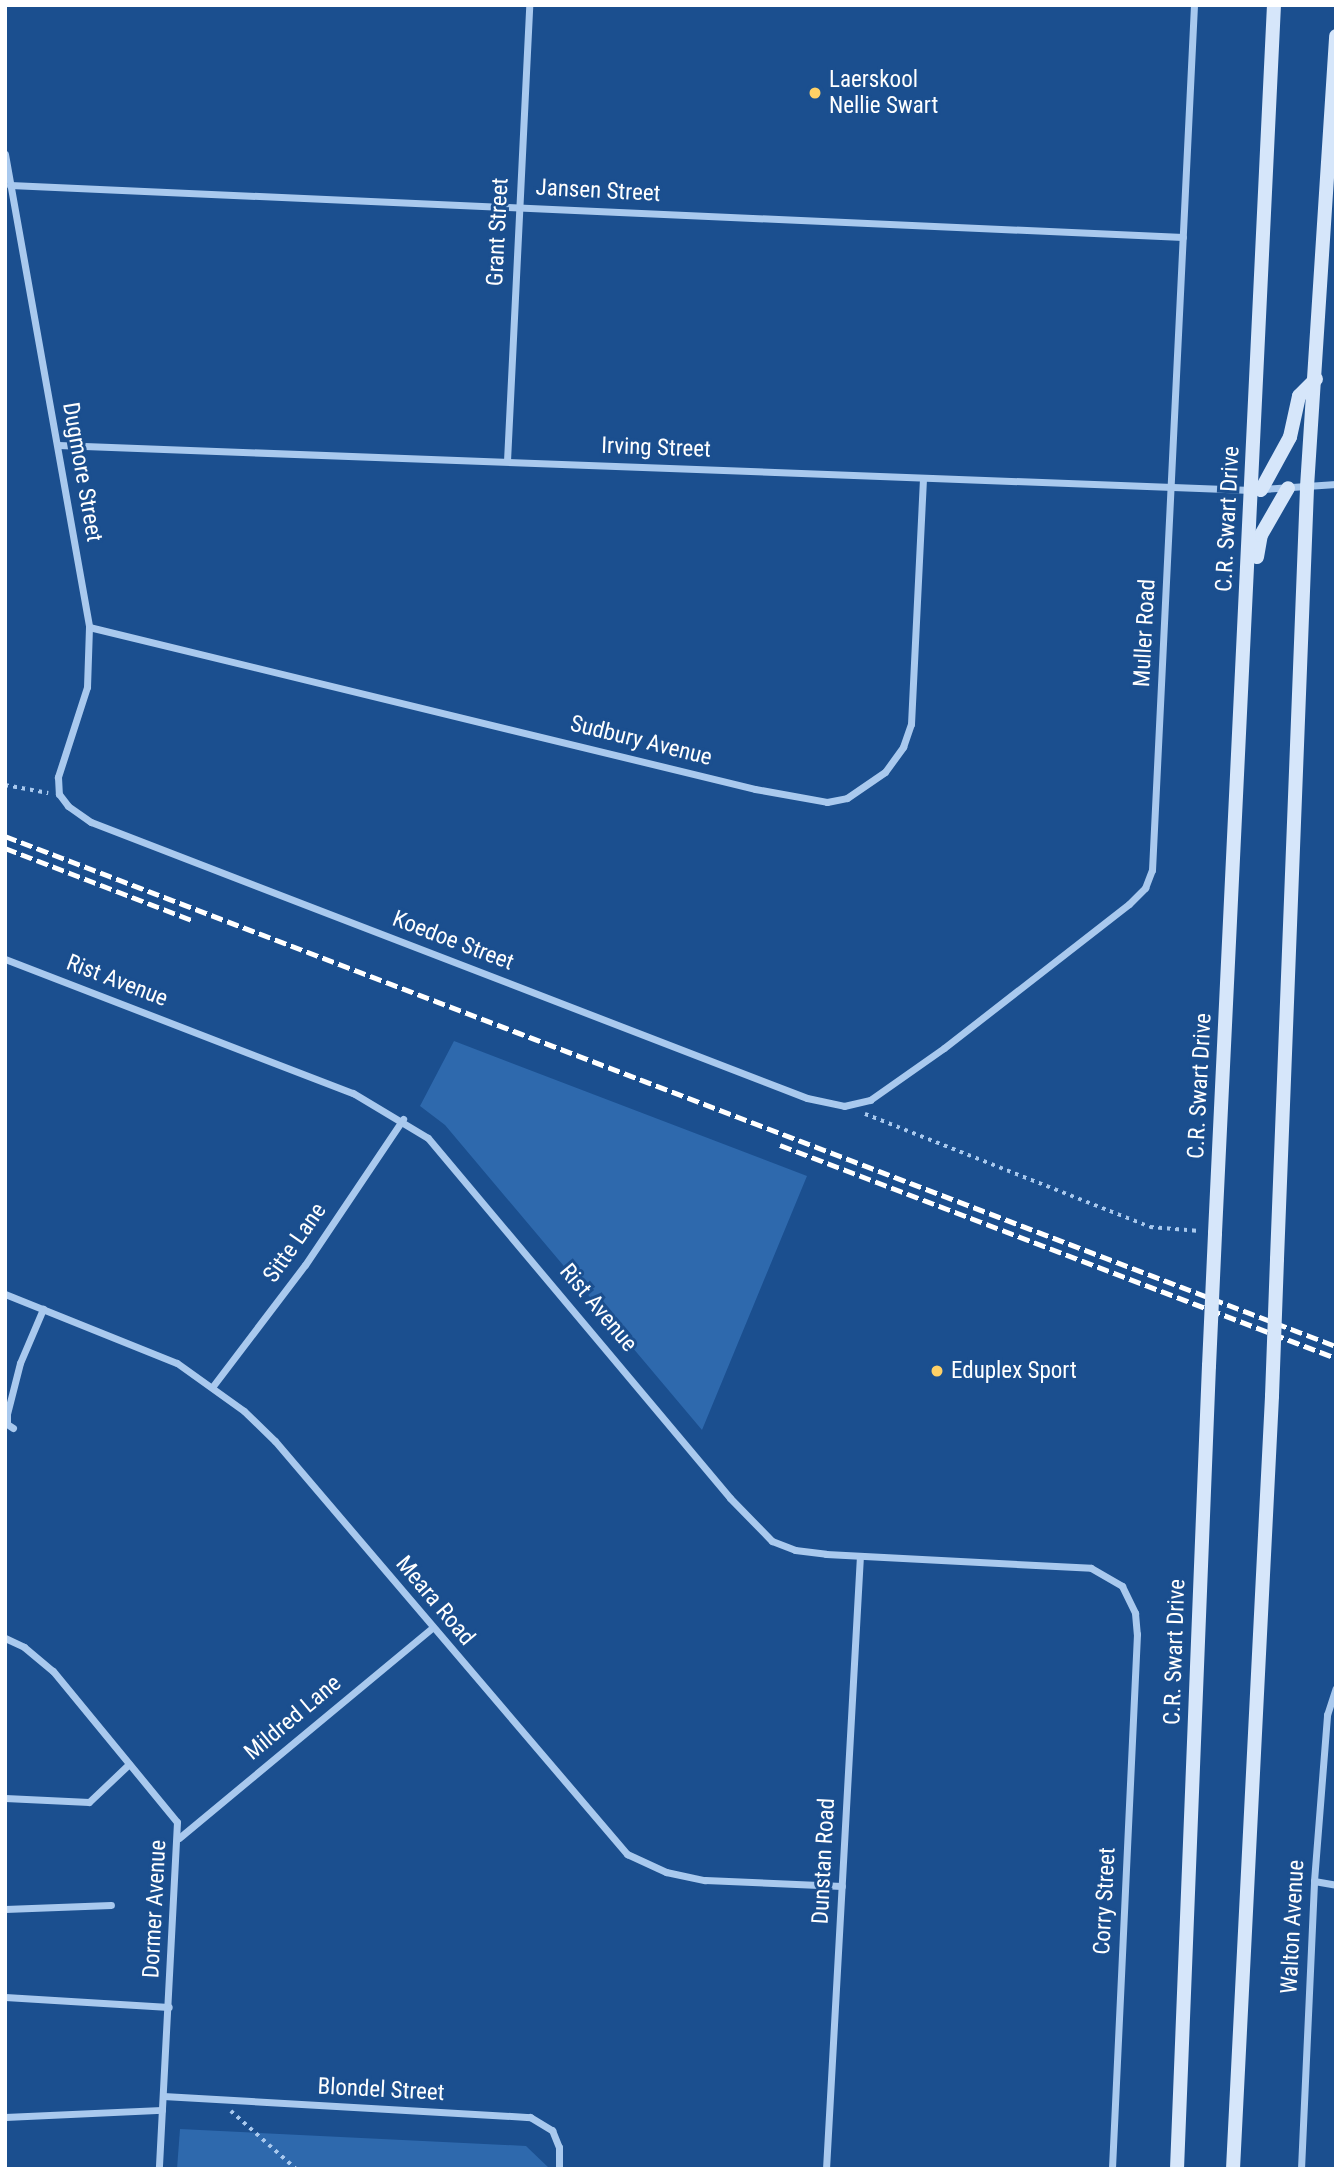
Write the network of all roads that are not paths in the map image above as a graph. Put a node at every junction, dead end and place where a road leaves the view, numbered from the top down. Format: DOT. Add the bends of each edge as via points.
graph roads {
  1 [pos="529,5"];
  2 [pos="1194,5"];
  3 [pos="1274,5"];
  4 [pos="1336,36"];
  5 [pos="5,154"];
  6 [pos="10,185"];
  7 [pos="518,207"];
  8 [pos="1183,237"];
  9 [pos="1316,379"];
  10 [pos="58,445"];
  11 [pos="507,461"];
  12 [pos="923,478"];
  13 [pos="1336,484"];
  14 [pos="1307,487"];
  15 [pos="1288,488"];
  16 [pos="1170,489"];
  17 [pos="1257,490"];
  18 [pos="1248,578"];
  19 [pos="89,627"];
  20 [pos="59,794"];
  21 [pos="5,959"];
  22 [pos="844,1106"];
  23 [pos="403,1119"];
  24 [pos="5,1294"];
  25 [pos="43,1309"];
  26 [pos="213,1386"];
  27 [pos="13,1429"];
  28 [pos="860,1556"];
  29 [pos="432,1628"];
  30 [pos="1137,1634"];
  31 [pos="5,1638"];
  32 [pos="1336,1688"];
  33 [pos="129,1763"];
  34 [pos="5,1798"];
  35 [pos="179,1838"];
  36 [pos="1314,1881"];
  37 [pos="1336,1885"];
  38 [pos="842,1886"];
  39 [pos="111,1905"];
  40 [pos="5,1909"];
  41 [pos="5,1997"];
  42 [pos="169,2007"];
  43 [pos="163,2096"];
  44 [pos="162,2110"];
  45 [pos="5,2117"];
  46 [pos="159,2169"];
  47 [pos="559,2169"];
  48 [pos="826,2169"];
  49 [pos="1112,2169"];
  50 [pos="1177,2169"];
  51 [pos="1233,2169"];
  52 [pos="1301,2169"];
  1 -- 7 [label="street, Grant Street"];
  2 -- 8 [label="street, Muller Road"];
  3 -- 17 [label="main road, C.R. Swart Drive"];
  4 -- 9 [label="main road"];
  5 -- 6 [label="street, Dugmore Street"];
  6 -- 7 [label="street, Jansen Street"];
  6 -- 10 [label="street, Dugmore Street"];
  7 -- 8 [label="street, Jansen Street"];
  7 -- 11 [label="street, Grant Street"];
  8 -- 16 [label="street, Muller Road"];
  9 -- 14 [label="main road"];
  9 -- 17 [label="main road" via="1299,396 1290,437"];
  10 -- 11 [label="street, Irving Street"];
  10 -- 19 [label="street, Dugmore Street"];
  11 -- 12 [label="street, Irving Street"];
  12 -- 16 [label="street, Irving Street"];
  12 -- 19 [label="street, Sudbury Avenue" via="911,724 903,747 884,772 847,798 827,802 767,792"];
  13 -- 14 [label="street, Irving Street"];
  14 -- 15 [label="street, Irving Street"];
  14 -- 51 [label="main road, bridge" via="1272,1396"];
  15 -- 17 [label="street, Irving Street"];
  15 -- 18 [label="main road" via="1261,535"];
  16 -- 17 [label="street, Irving Street"];
  16 -- 22 [label="street, Muller Road" via="1154,847 1145,888 922,1064 870,1100"];
  17 -- 18 [label="main road, C.R. Swart Drive"];
  18 -- 50 [label="main road, C.R. Swart Drive, bridge" via="1209,1366"];
  19 -- 20 [label="street, Dugmore Street" via="87,687 60,764"];
  20 -- 22 [label="street, Koedoe Street" via="91,822 807,1098"];
  21 -- 23 [label="street, Rist Avenue" via="353,1093"];
  23 -- 26 [label="street, Sitte Lane" via="305,1265"];
  23 -- 28 [label="street, Rist Avenue" via="443,1154 730,1499 772,1541 795,1550"];
  24 -- 25 [label="street, Meara Road"];
  25 -- 26 [label="street, Meara Road" via="139,1345"];
  25 -- 27 [label="street" via="20,1363 7,1414 7,1424"];
  26 -- 29 [label="street, Meara Road" via="275,1441"];
  28 -- 30 [label="street, Rist Avenue" via="1091,1567 1122,1586 1135,1613"];
  28 -- 38 [label="street, Dunstan Road"];
  29 -- 35 [label="street, Mildred Lane"];
  29 -- 38 [label="street, Meara Road" via="627,1854 666,1872 705,1880"];
  30 -- 49 [label="street, Corry Street"];
  31 -- 33 [label="street, Dormer Avenue" via="24,1647 52,1671"];
  32 -- 36 [label="street, Walton Avenue" via="1327,1715"];
  33 -- 34 [label="street" via="89,1802"];
  33 -- 35 [label="street, Dormer Avenue" via="172,1814"];
  35 -- 42 [label="street, Dormer Avenue"];
  36 -- 37 [label="street"];
  36 -- 52 [label="street, Walton Avenue"];
  38 -- 48 [label="street, Dunstan Road"];
  39 -- 40 [label="street"];
  41 -- 42 [label="street"];
  42 -- 43 [label="street, Dormer Avenue"];
  43 -- 44 [label="street, Dormer Avenue"];
  43 -- 47 [label="street, Blondel Street" via="530,2117 552,2130 559,2147"];
  44 -- 45 [label="street"];
  44 -- 46 [label="street, Dormer Avenue"];
}
